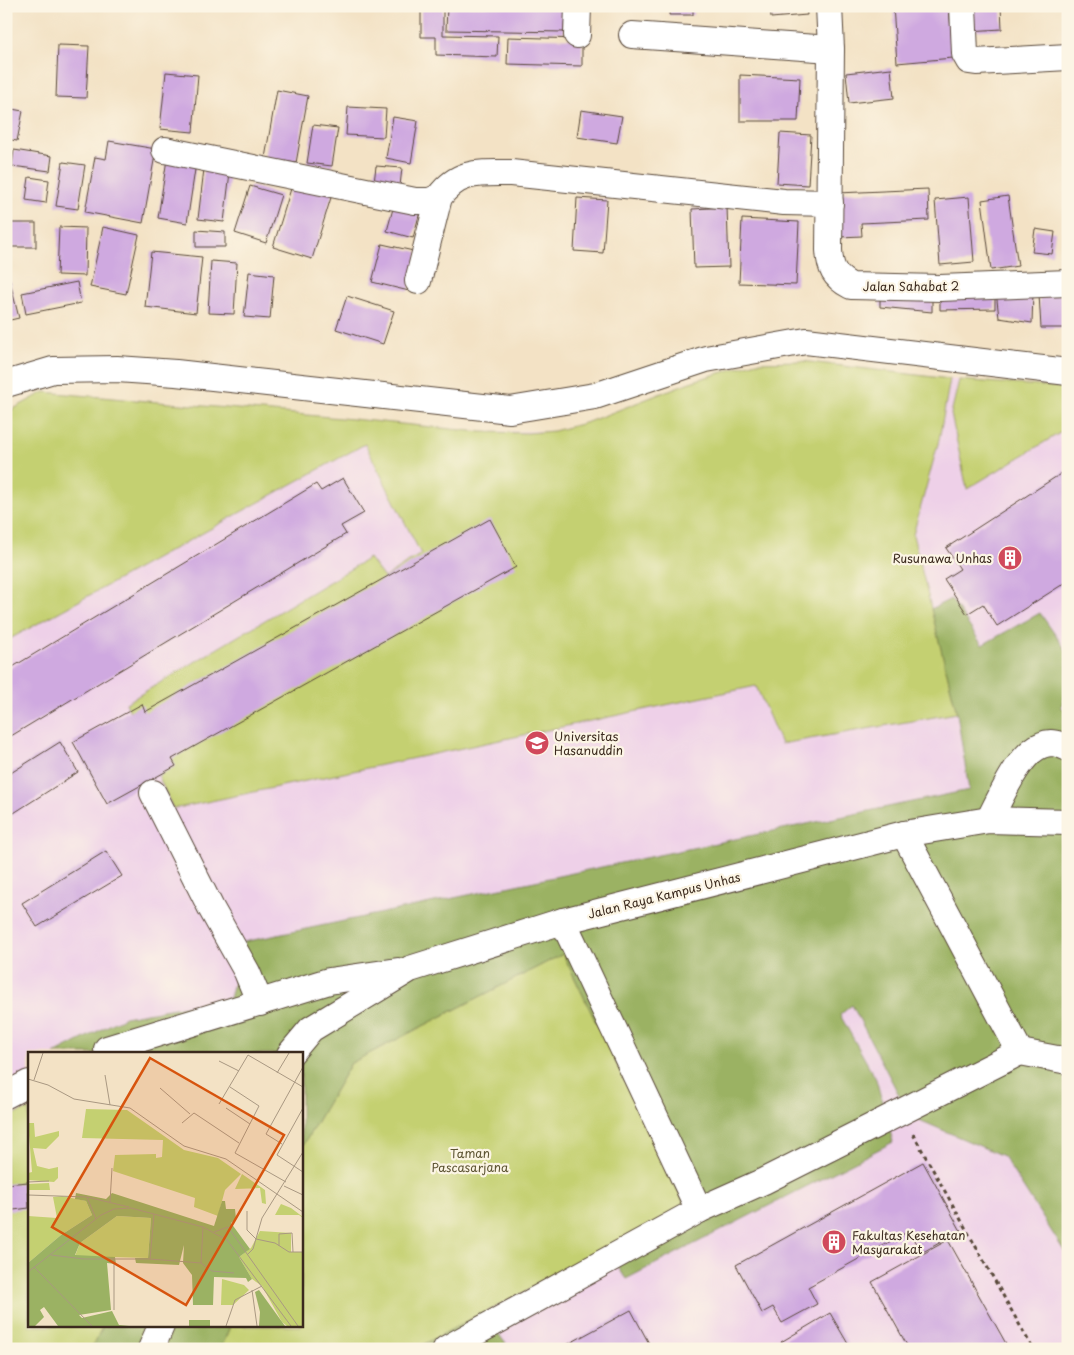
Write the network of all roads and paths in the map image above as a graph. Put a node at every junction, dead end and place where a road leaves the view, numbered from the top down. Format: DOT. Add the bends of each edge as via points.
graph roads {
  1 [pos="578,6"];
  2 [pos="830,6"];
  3 [pos="963,6"];
  4 [pos="577,35"];
  5 [pos="632,36"];
  6 [pos="831,49"];
  7 [pos="1068,57"];
  8 [pos="165,150"];
  9 [pos="439,197"];
  10 [pos="830,202"];
  11 [pos="418,281"];
  12 [pos="1068,283"];
  13 [pos="1068,372"];
  14 [pos="6,384"];
  15 [pos="1068,748"];
  16 [pos="153,793"];
  17 [pos="989,820"];
  18 [pos="1068,822"];
  19 [pos="904,834"];
  20 [pos="563,922"];
  21 [pos="410,969"];
  22 [pos="260,1003"];
  23 [pos="106,1052"];
  24 [pos="292,1052"];
  25 [pos="1020,1052"];
  26 [pos="1068,1061"];
  27 [pos="28,1084"];
  28 [pos="6,1095"];
  29 [pos="900,1112"];
  30 [pos="699,1210"];
  31 [pos="160,1328"];
  32 [pos="484,1339"];
  33 [pos="152,1349"];
  34 [pos="446,1349"];
  35 [pos="1033,1349"];
  1 -- 4 [label="street"];
  2 -- 6 [label="street, Jalan Sahabat 2"];
  3 -- 7 [label="street" via="965,54 969,61"];
  5 -- 6 [label="street"];
  6 -- 10 [label="street, Jalan Sahabat 2"];
  8 -- 9 [label="street" via="414,202"];
  9 -- 10 [label="street" via="459,177 511,173 784,202"];
  9 -- 11 [label="street"];
  10 -- 12 [label="street, Jalan Sahabat 2" via="830,262 833,272 851,286 940,288"];
  13 -- 14 [label="street" via="806,341 706,359 595,396 510,410 117,369 53,370"];
  15 -- 17 [label="street" via="1055,743 1042,744 1032,750 1015,772"];
  16 -- 22 [label="street"];
  17 -- 18 [label="street, Jalan Raya Kampus Unhas"];
  17 -- 19 [label="street, Jalan Raya Kampus Unhas"];
  19 -- 20 [label="street, Jalan Raya Kampus Unhas"];
  19 -- 25 [label="street"];
  20 -- 21 [label="street, Jalan Raya Kampus Unhas"];
  20 -- 30 [label="street"];
  21 -- 22 [label="street" via="329,980"];
  21 -- 24 [label="street, Jalan Raya Kampus Unhas" via="311,1028"];
  22 -- 23 [label="street"];
  25 -- 26 [label="street"];
  25 -- 29 [label="street"];
  27 -- 28 [label="street"];
  29 -- 30 [label="street"];
  29 -- 35 [label="path"];
  30 -- 32 [label="street"];
  31 -- 33 [label="street"];
  32 -- 34 [label="street"];
}
